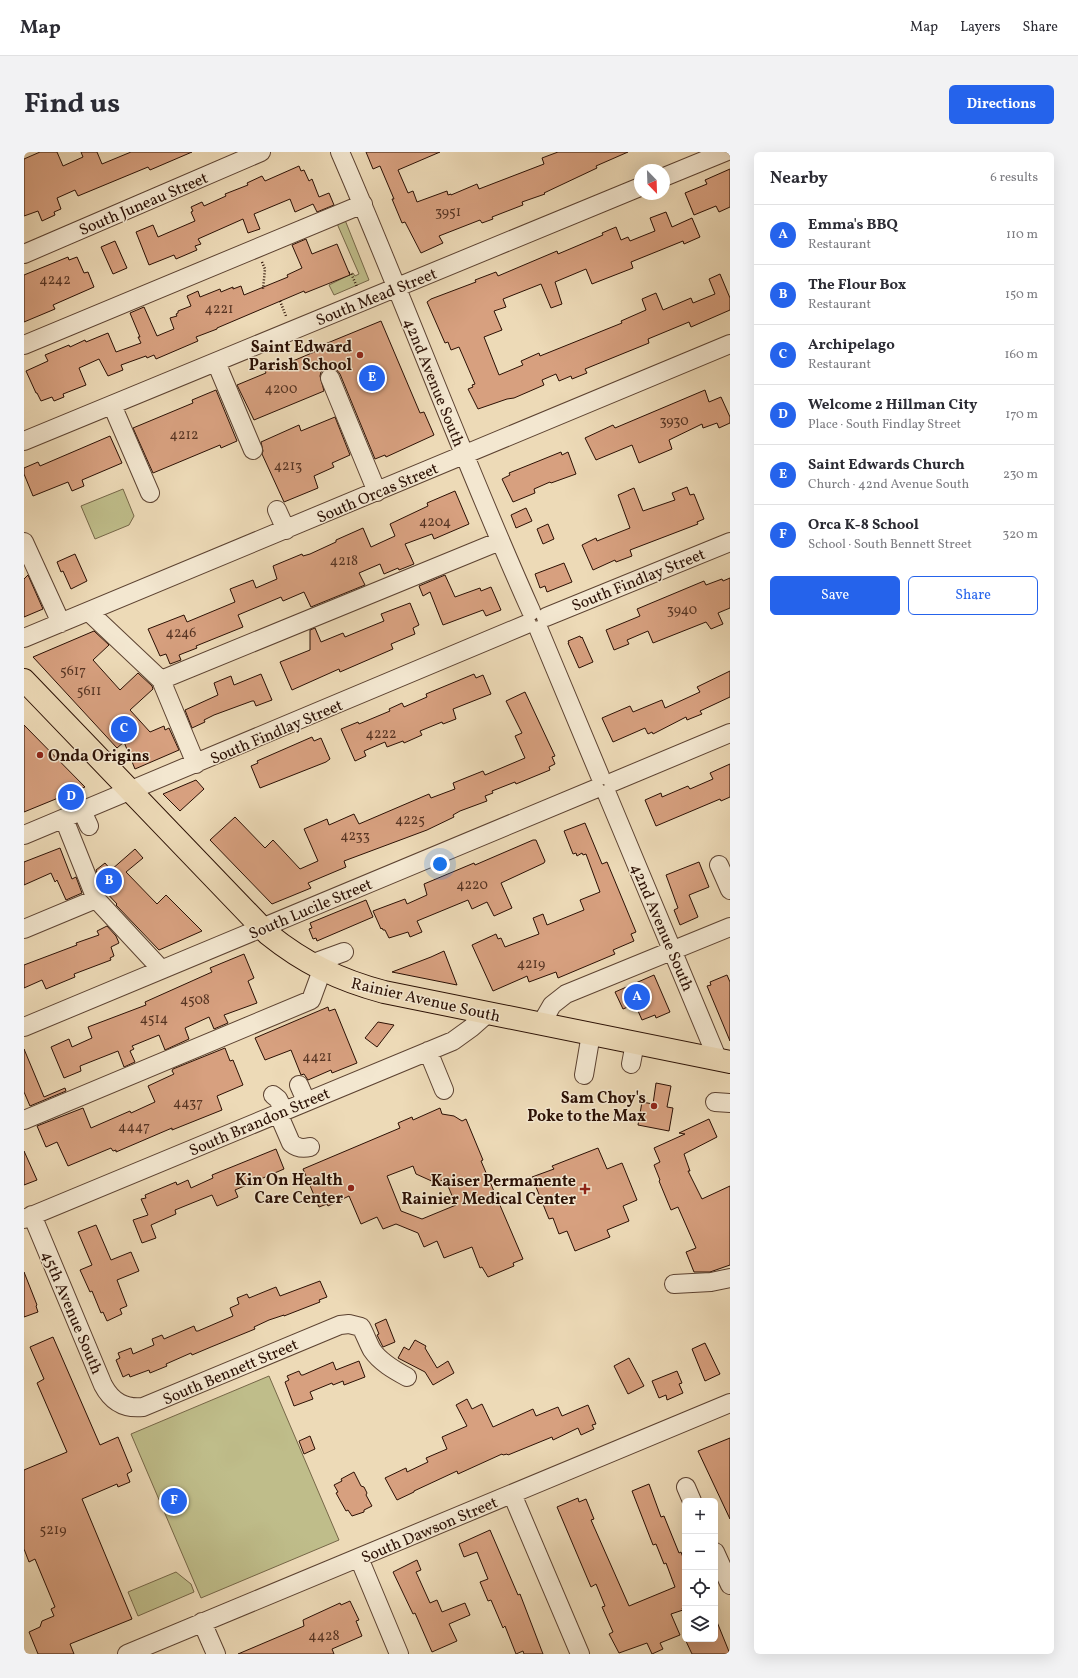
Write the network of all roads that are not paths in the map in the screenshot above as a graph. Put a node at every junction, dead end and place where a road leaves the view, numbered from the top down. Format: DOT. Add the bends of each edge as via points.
graph roads {
  1 [pos="261,152"];
  2 [pos="340,152"];
  3 [pos="725,152"];
  4 [pos="670,175"];
  5 [pos="634,189"];
  6 [pos="363,204"];
  7 [pos="24,254"];
  8 [pos="397,287"];
  9 [pos="730,344"];
  10 [pos="24,345"];
  11 [pos="216,362"];
  12 [pos="330,378"];
  13 [pos="112,405"];
  14 [pos="24,441"];
  15 [pos="252,450"];
  16 [pos="464,456"];
  17 [pos="377,492"];
  18 [pos="150,493"];
  19 [pos="278,510"];
  20 [pos="286,530"];
  21 [pos="500,541"];
  22 [pos="24,542"];
  23 [pos="730,542"];
  24 [pos="89,612"];
  25 [pos="535,621"];
  26 [pos="61,623"];
  27 [pos="24,638"];
  28 [pos="24,680"];
  29 [pos="161,680"];
  30 [pos="730,733"];
  31 [pos="196,764"];
  32 [pos="604,785"];
  33 [pos="130,791"];
  34 [pos="64,819"];
  35 [pos="27,830"];
  36 [pos="719,865"];
  37 [pos="730,890"];
  38 [pos="96,899"];
  39 [pos="730,927"];
  40 [pos="262,928"];
  41 [pos="24,929"];
  42 [pos="672,951"];
  43 [pos="344,952"];
  44 [pos="317,967"];
  45 [pos="161,969"];
  46 [pos="488,1013"];
  47 [pos="541,1024"];
  48 [pos="24,1026"];
  49 [pos="591,1034"];
  50 [pos="428,1051"];
  51 [pos="724,1061"];
  52 [pos="584,1075"];
  53 [pos="444,1090"];
  54 [pos="273,1095"];
  55 [pos="281,1112"];
  56 [pos="24,1120"];
  57 [pos="310,1147"];
  58 [pos="28,1217"];
  59 [pos="730,1278"];
  60 [pos="674,1284"];
  61 [pos="407,1377"];
  62 [pos="730,1403"];
  63 [pos="120,1404"];
  64 [pos="512,1494"];
  65 [pos="359,1558"];
  66 [pos="718,1559"];
  67 [pos="730,1585"];
  68 [pos="202,1622"];
  69 [pos="127,1654"];
  70 [pos="216,1654"];
  71 [pos="399,1654"];
  72 [pos="580,1654"];
  1 -- 7 [label="street, South Juneau Street"];
  2 -- 6 [label="street, 42nd Avenue South"];
  3 -- 4 [label="street"];
  5 -- 8 [label="street, South Mead Street"];
  6 -- 8 [label="street, 42nd Avenue South"];
  6 -- 10 [label="street"];
  8 -- 11 [label="street, South Mead Street"];
  8 -- 16 [label="street, 42nd Avenue South"];
  9 -- 16 [label="street, South Orcas Street"];
  11 -- 13 [label="street, South Mead Street"];
  11 -- 15 [label="street"];
  12 -- 17 [label="street"];
  13 -- 14 [label="street, South Mead Street"];
  13 -- 18 [label="street"];
  16 -- 17 [label="street, South Orcas Street"];
  16 -- 21 [label="street, 42nd Avenue South"];
  17 -- 20 [label="street, South Orcas Street"];
  19 -- 20 [label="street"];
  20 -- 24 [label="street, South Orcas Street"];
  21 -- 25 [label="street, 42nd Avenue South"];
  21 -- 29 [label="street"];
  22 -- 26 [label="street"];
  23 -- 25 [label="street, South Findlay Street"];
  24 -- 26 [label="street, South Orcas Street"];
  24 -- 29 [label="street"];
  25 -- 31 [label="street, South Findlay Street"];
  25 -- 32 [label="street, 42nd Avenue South"];
  26 -- 27 [label="street, South Orcas Street"];
  28 -- 33 [label="main road, Rainier Avenue South"];
  29 -- 31 [label="street"];
  30 -- 32 [label="street, South Lucile Street"];
  31 -- 33 [label="street, South Findlay Street"];
  32 -- 40 [label="street, South Lucile Street"];
  32 -- 42 [label="street, 42nd Avenue South"];
  33 -- 34 [label="street, South Findlay Street" via="85,819"];
  33 -- 40 [label="main road, Rainier Avenue South"];
  34 -- 35 [label="street, South Findlay Street"];
  34 -- 38 [label="street"];
  36 -- 37 [label="street"];
  38 -- 41 [label="street"];
  38 -- 45 [label="street"];
  39 -- 42 [label="street"];
  40 -- 44 [label="main road, Rainier Avenue South" via="285,948"];
  40 -- 45 [label="street, South Lucile Street"];
  42 -- 47 [label="street" via="566,994 552,1005"];
  42 -- 51 [label="street, 42nd Avenue South"];
  43 -- 44 [label="street"];
  44 -- 46 [label="main road, Rainier Avenue South" via="342,980 384,992"];
  44 -- 56 [label="street" via="311,1000 245,1034"];
  45 -- 48 [label="street, South Lucile Street"];
  46 -- 47 [label="main road, Rainier Avenue South"];
  46 -- 50 [label="street, South Brandon Street" via="453,1040"];
  47 -- 49 [label="main road, Rainier Avenue South"];
  49 -- 51 [label="main road, Rainier Avenue South" via="633,1053"];
  49 -- 52 [label="street"];
  50 -- 53 [label="street"];
  50 -- 55 [label="street, South Brandon Street" via="303,1094"];
  54 -- 55 [label="street" via="278,1099"];
  55 -- 57 [label="street" via="291,1143 298,1148"];
  55 -- 58 [label="street, South Brandon Street"];
  58 -- 63 [label="street, 45th Avenue South" via="103,1385 107,1393"];
  59 -- 60 [label="street"];
  61 -- 63 [label="street, South Bennett Street" via="380,1360 361,1327 349,1324 340,1325 143,1407 135,1408"];
  62 -- 64 [label="street, South Dawson Street"];
  64 -- 65 [label="street, South Dawson Street"];
  64 -- 72 [label="street"];
  65 -- 68 [label="street, South Dawson Street"];
  65 -- 71 [label="street"];
  66 -- 67 [label="street"];
  68 -- 69 [label="street, South Dawson Street"];
  68 -- 70 [label="street"];
}
